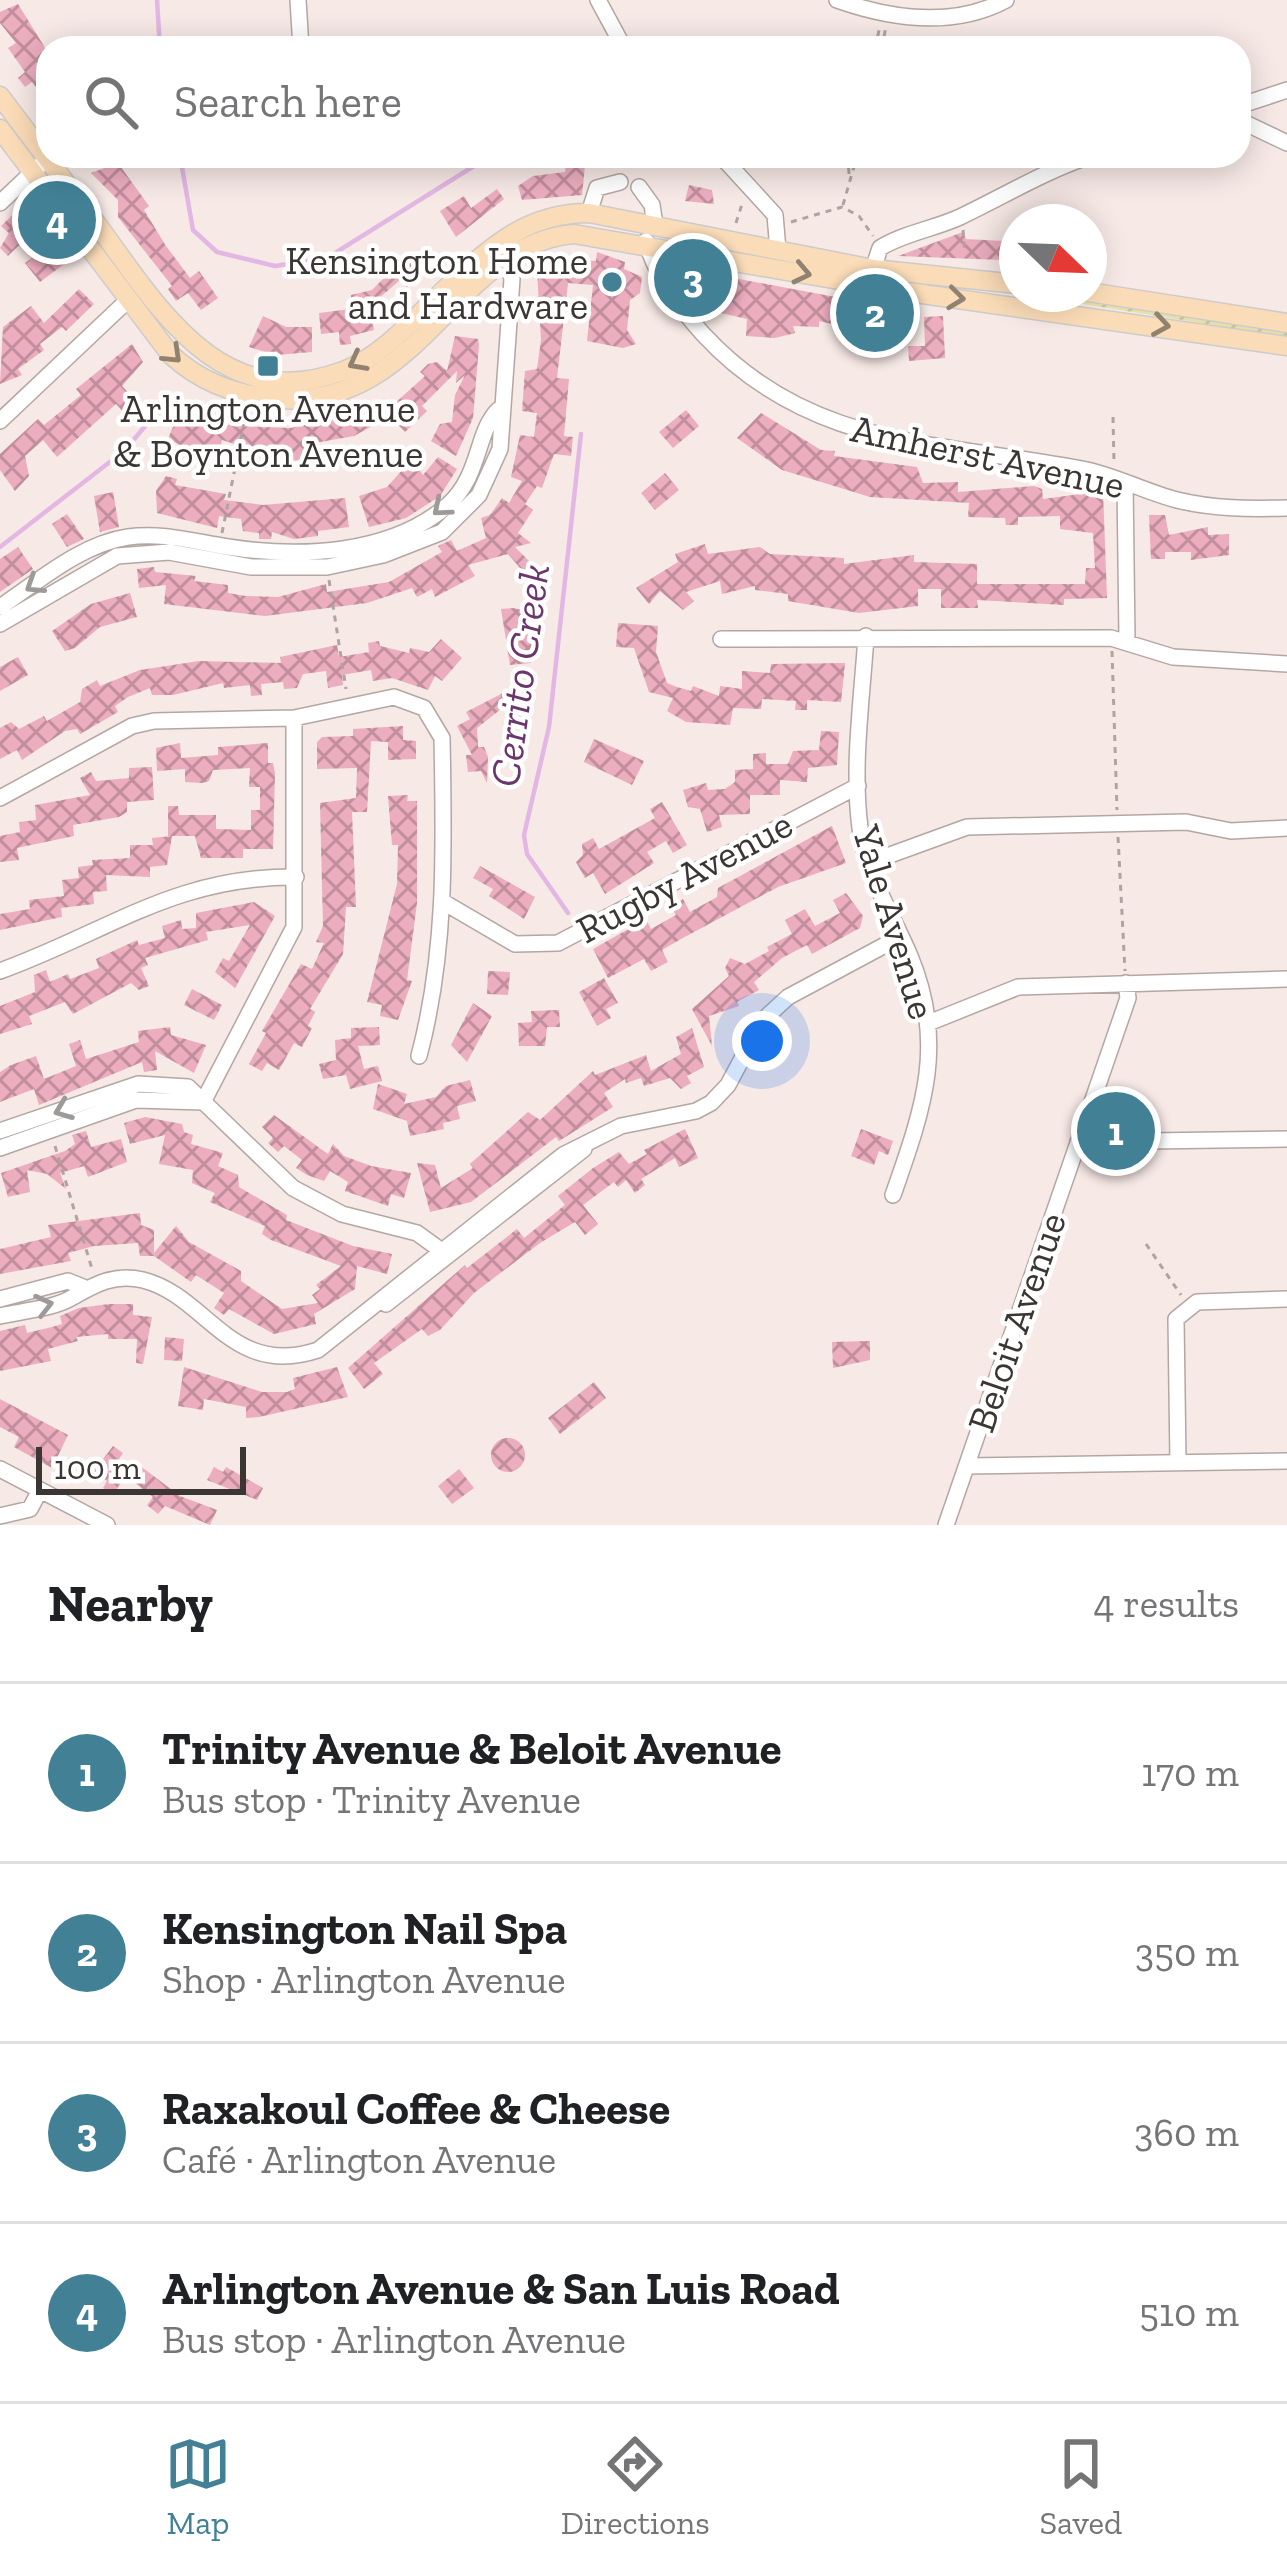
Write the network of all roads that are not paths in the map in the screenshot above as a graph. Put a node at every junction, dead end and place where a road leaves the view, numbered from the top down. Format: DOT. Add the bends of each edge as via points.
graph roads {
  1 [pos="298,0"];
  2 [pos="598,0"];
  3 [pos="837,0"];
  4 [pos="1006,0"];
  5 [pos="300,36"];
  6 [pos="618,36"];
  7 [pos="1287,90"];
  8 [pos="0,96"];
  9 [pos="1251,102"];
  10 [pos="1251,126"];
  11 [pos="0,129"];
  12 [pos="1287,143"];
  13 [pos="36,160"];
  14 [pos="36,162"];
  15 [pos="36,168"];
  16 [pos="41,168"];
  17 [pos="42,168"];
  18 [pos="733,168"];
  19 [pos="1059,168"];
  20 [pos="620,182"];
  21 [pos="639,187"];
  22 [pos="0,203"];
  23 [pos="589,213"];
  24 [pos="647,230"];
  25 [pos="778,250"];
  26 [pos="507,260"];
  27 [pos="873,269"];
  28 [pos="999,288"];
  29 [pos="999,289"];
  30 [pos="1107,295"];
  31 [pos="128,300"];
  32 [pos="1107,310"];
  33 [pos="1287,323"];
  34 [pos="1287,346"];
  35 [pos="499,410"];
  36 [pos="0,422"];
  37 [pos="1120,480"];
  38 [pos="1287,508"];
  39 [pos="0,607"];
  40 [pos="0,624"];
  41 [pos="866,636"];
  42 [pos="721,639"];
  43 [pos="1119,639"];
  44 [pos="1287,664"];
  45 [pos="294,718"];
  46 [pos="858,786"];
  47 [pos="0,798"];
  48 [pos="1287,828"];
  49 [pos="868,863"];
  50 [pos="296,877"];
  51 [pos="445,903"];
  52 [pos="900,937"];
  53 [pos="0,971"];
  54 [pos="1287,979"];
  55 [pos="1126,982"];
  56 [pos="931,1022"];
  57 [pos="419,1056"];
  58 [pos="203,1102"];
  59 [pos="0,1131"];
  60 [pos="1287,1139"];
  61 [pos="590,1142"];
  62 [pos="1078,1142"];
  63 [pos="0,1148"];
  64 [pos="893,1195"];
  65 [pos="439,1249"];
  66 [pos="89,1285"];
  67 [pos="0,1299"];
  68 [pos="1287,1299"];
  69 [pos="371,1308"];
  70 [pos="0,1316"];
  71 [pos="1287,1461"];
  72 [pos="1178,1463"];
  73 [pos="967,1466"];
  74 [pos="0,1469"];
  75 [pos="40,1490"];
  76 [pos="0,1516"];
  77 [pos="107,1525"];
  78 [pos="946,1525"];
  1 -- 5 [label="street"];
  2 -- 6 [label="street"];
  3 -- 4 [label="street" via="886,14 956,17"];
  7 -- 9 [label="street"];
  8 -- 13 [label="main road"];
  10 -- 12 [label="street"];
  11 -- 14 [label="main road"];
  15 -- 22 [label="street"];
  16 -- 31 [label="main road"];
  23 -- 17 [label="main road, one-way" via="546,217 511,232 364,360 285,380 230,368 186,339"];
  18 -- 25 [label="street" via="779,225"];
  19 -- 27 [label="street" via="880,248"];
  20 -- 23 [label="street" via="597,188"];
  21 -- 24 [label="street, Amherst Avenue" via="652,205"];
  23 -- 24 [label="main road"];
  24 -- 25 [label="main road"];
  24 -- 26 [label="main road" via="555,236"];
  24 -- 29 [label="main road, one-way" via="834,280"];
  24 -- 37 [label="street, Amherst Avenue" via="656,271 686,316 790,406 886,438"];
  25 -- 27 [label="main road"];
  31 -- 26 [label="main road, one-way" via="170,354 203,379 250,396 304,400 379,374"];
  26 -- 35 [label="street" via="512,279"];
  27 -- 28 [label="main road"];
  30 -- 33 [label="main road"];
  31 -- 36 [label="street"];
  32 -- 34 [label="main road, one-way"];
  35 -- 39 [label="street, one-way" via="465,486 396,535 290,554 125,537 81,554"];
  35 -- 40 [label="street" via="500,449 479,495 442,532 412,546 327,567 251,568 169,552 117,556"];
  37 -- 38 [label="street, Amherst Avenue" via="1198,504"];
  37 -- 43 [label="street"];
  41 -- 42 [label="street"];
  41 -- 43 [label="street"];
  41 -- 46 [label="street, Yale Avenue"];
  43 -- 44 [label="street" via="1173,657"];
  45 -- 47 [label="street" via="181,716 132,727"];
  45 -- 50 [label="street"];
  45 -- 51 [label="street" via="405,699 424,708 438,727"];
  46 -- 49 [label="street, Yale Avenue"];
  46 -- 51 [label="street, Rugby Avenue" via="558,943 515,944"];
  48 -- 49 [label="street" via="967,827"];
  49 -- 52 [label="street, Yale Avenue"];
  50 -- 53 [label="street" via="178,892"];
  50 -- 58 [label="street" via="294,927"];
  51 -- 57 [label="street"];
  52 -- 56 [label="street, Yale Avenue"];
  52 -- 61 [label="street" via="788,997 745,1046 735,1090 696,1111 651,1116"];
  54 -- 55 [label="street"];
  55 -- 56 [label="street" via="1018,987"];
  55 -- 62 [label="street, Beloit Avenue"];
  56 -- 64 [label="street, Yale Avenue" via="924,1101"];
  58 -- 59 [label="street, one-way" via="188,1088 151,1082"];
  58 -- 63 [label="street" via="136,1100"];
  58 -- 65 [label="street" via="293,1188 342,1214 417,1233"];
  60 -- 62 [label="street"];
  61 -- 65 [label="street"];
  61 -- 69 [label="street"];
  62 -- 73 [label="street, Beloit Avenue"];
  65 -- 69 [label="street"];
  66 -- 67 [label="street" via="68,1281"];
  66 -- 69 [label="street" via="143,1280 225,1334 278,1357 318,1350"];
  70 -- 66 [label="street, one-way" via="74,1297"];
  68 -- 72 [label="street" via="1189,1306 1173,1332"];
  71 -- 72 [label="street"];
  72 -- 73 [label="street"];
  73 -- 78 [label="street, Beloit Avenue"];
  74 -- 75 [label="street"];
  75 -- 76 [label="street" via="30,1509"];
  75 -- 77 [label="street"];
}
